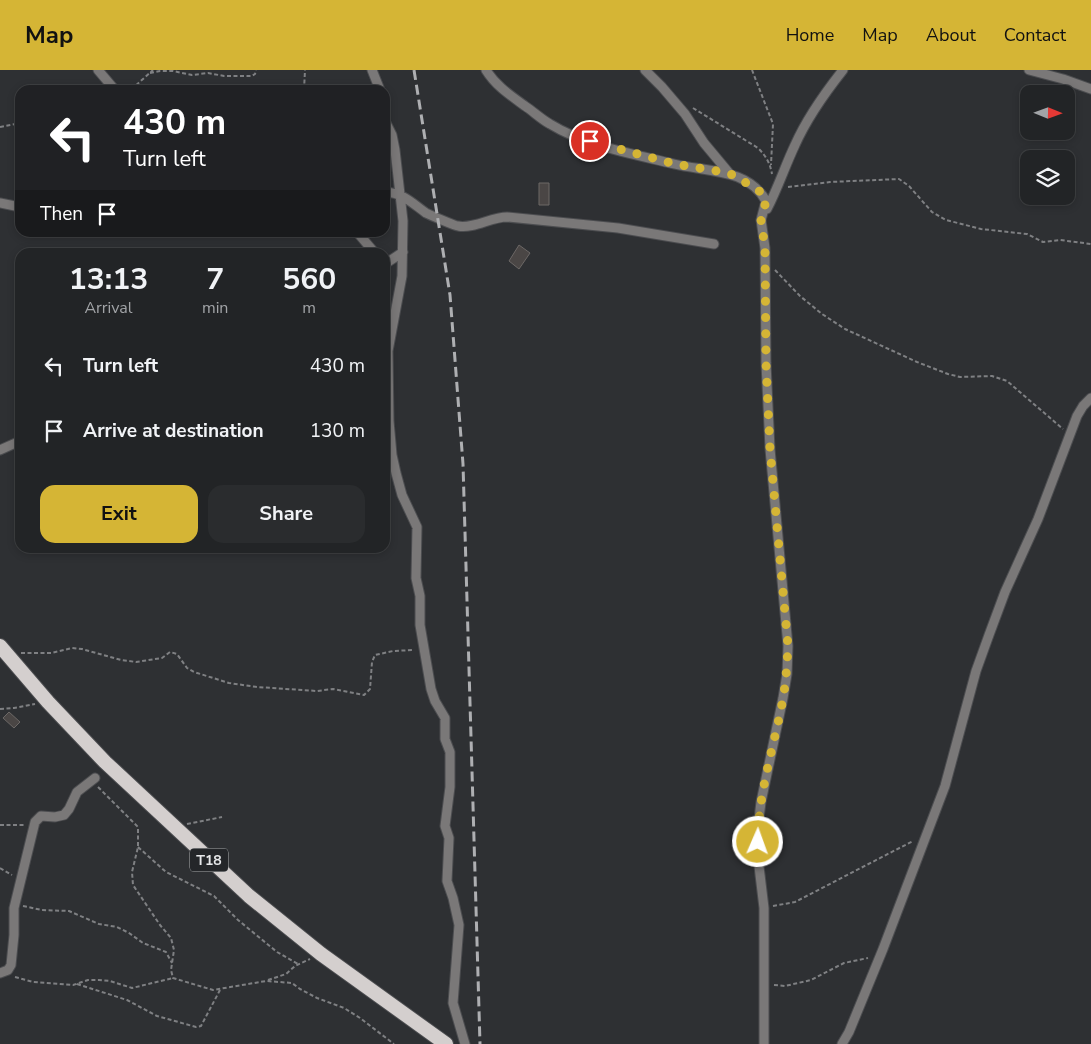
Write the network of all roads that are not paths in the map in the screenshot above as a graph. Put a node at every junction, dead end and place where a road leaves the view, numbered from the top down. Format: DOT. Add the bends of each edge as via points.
graph roads {
  1 [pos="98,70"];
  2 [pos="372,70"];
  3 [pos="486,70"];
  4 [pos="645,70"];
  5 [pos="842,70"];
  6 [pos="1029,70"];
  7 [pos="112,85"];
  8 [pos="378,85"];
  9 [pos="1091,89"];
  10 [pos="390,132"];
  11 [pos="729,173"];
  12 [pos="390,193"];
  13 [pos="401,195"];
  14 [pos="0,203"];
  15 [pos="15,206"];
  16 [pos="761,220"];
  17 [pos="361,237"];
  18 [pos="714,244"];
  19 [pos="371,248"];
  20 [pos="403,252"];
  21 [pos="390,261"];
  22 [pos="390,342"];
  23 [pos="1091,398"];
  24 [pos="390,433"];
  25 [pos="15,443"];
  26 [pos="0,450"];
  27 [pos="2,651"];
  28 [pos="95,778"];
  29 [pos="4,974"];
  30 [pos="446,1044"];
  31 [pos="465,1044"];
  32 [pos="764,1044"];
  33 [pos="842,1044"];
  1 -- 7 [label="street"];
  2 -- 8 [label="street"];
  3 -- 11 [label="street" via="505,92 549,124 576,137 675,164"];
  4 -- 11 [label="street" via="685,114"];
  5 -- 16 [label="street" via="807,121"];
  6 -- 9 [label="street"];
  10 -- 13 [label="street"];
  11 -- 16 [label="street" via="762,193 766,201"];
  12 -- 13 [label="street"];
  13 -- 18 [label="street" via="426,213 460,227 507,217 618,228"];
  13 -- 20 [label="street"];
  14 -- 15 [label="street"];
  16 -- 32 [label="street" via="765,248 770,449 788,646 787,674 758,826 764,908"];
  17 -- 19 [label="street"];
  20 -- 21 [label="street"];
  20 -- 22 [label="street" via="399,299"];
  23 -- 33 [label="street" via="1077,416 1038,519 1005,592 976,671 945,786 929,831"];
  24 -- 31 [label="street" via="402,495 417,527 416,582 420,596 420,626 432,694 445,718 450,752 445,829 449,838 447,880 458,925 453,1003"];
  25 -- 26 [label="street"];
  27 -- 30 [label="highway, T18" via="105,762 249,896 321,954"];
  28 -- 29 [label="street" via="77,792 64,815 40,816 34,826 14,910 11,965"];
}
